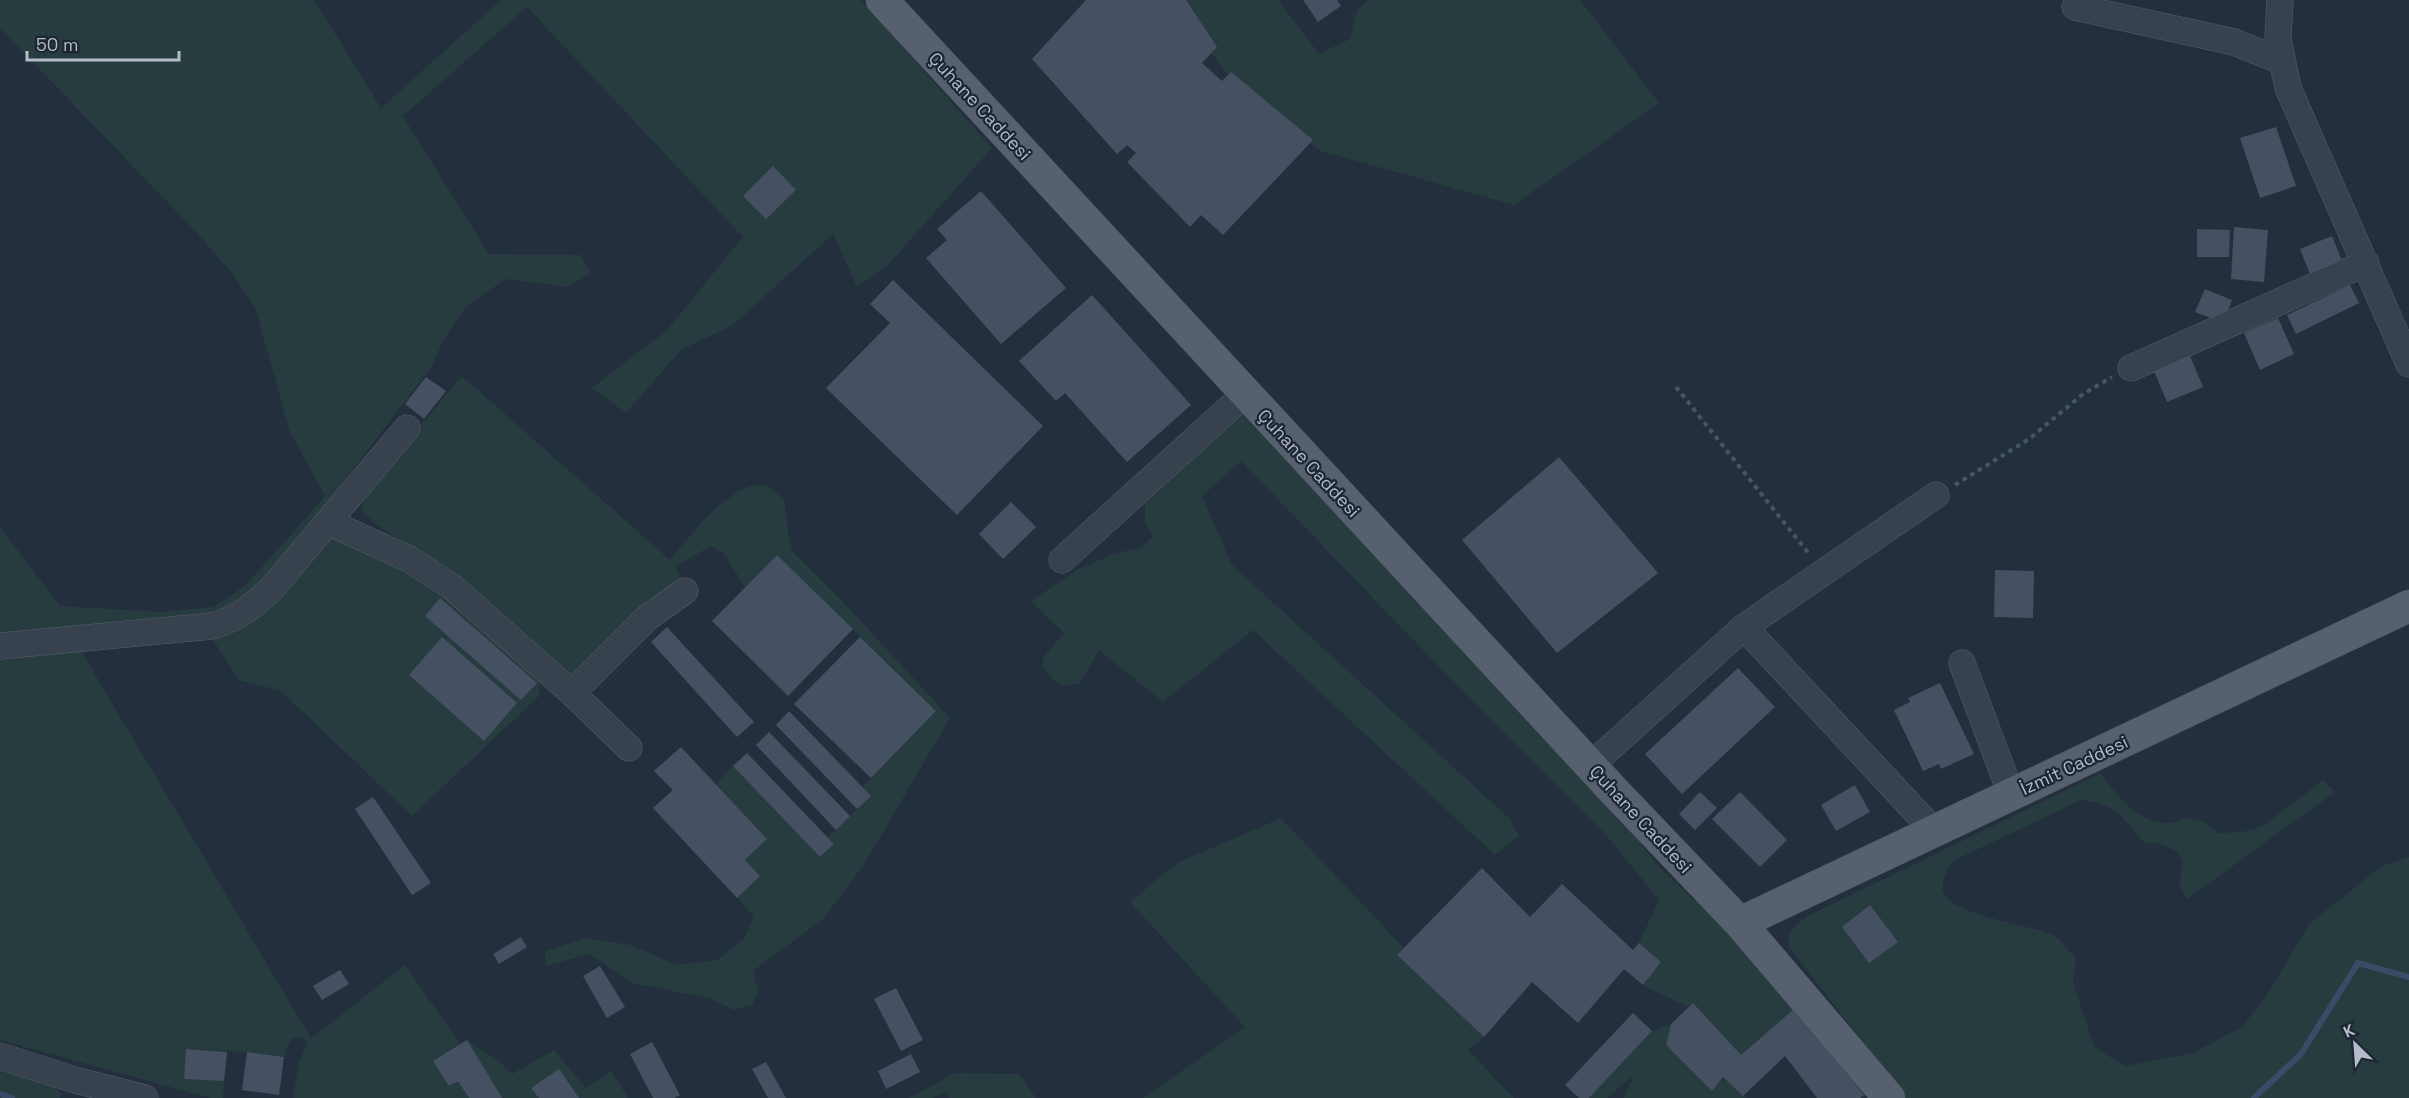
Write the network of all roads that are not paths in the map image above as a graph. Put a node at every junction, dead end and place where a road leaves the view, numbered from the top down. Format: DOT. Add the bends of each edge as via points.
graph roads {
  1 [pos="882,0"];
  2 [pos="2280,0"];
  3 [pos="2075,7"];
  4 [pos="2281,61"];
  5 [pos="2366,263"];
  6 [pos="2409,364"];
  7 [pos="2131,368"];
  8 [pos="1245,394"];
  9 [pos="407,428"];
  10 [pos="1936,495"];
  11 [pos="328,522"];
  12 [pos="1062,560"];
  13 [pos="685,591"];
  14 [pos="2409,606"];
  15 [pos="1744,627"];
  16 [pos="0,646"];
  17 [pos="1962,663"];
  18 [pos="572,693"];
  19 [pos="629,748"];
  20 [pos="1590,766"];
  21 [pos="2011,794"];
  22 [pos="1934,831"];
  23 [pos="1740,923"];
  24 [pos="0,1056"];
  25 [pos="145,1098"];
  26 [pos="1889,1098"];
  1 -- 8 [label="main road, Çuhane Caddesi"];
  2 -- 4 [label="street"];
  3 -- 4 [label="street" via="2234,42"];
  4 -- 5 [label="street" via="2288,88"];
  5 -- 6 [label="street"];
  5 -- 7 [label="street"];
  8 -- 12 [label="street"];
  8 -- 20 [label="main road, Çuhane Caddesi"];
  9 -- 11 [label="street"];
  10 -- 15 [label="street"];
  11 -- 16 [label="street" via="273,587 234,619 212,626"];
  11 -- 18 [label="street" via="409,559 451,586"];
  13 -- 18 [label="street" via="647,618"];
  14 -- 21 [label="main road, İzmit Caddesi"];
  15 -- 20 [label="street"];
  15 -- 22 [label="street"];
  17 -- 21 [label="street"];
  18 -- 19 [label="street"];
  20 -- 23 [label="main road, Çuhane Caddesi"];
  21 -- 22 [label="main road, İzmit Caddesi"];
  22 -- 23 [label="main road, İzmit Caddesi"];
  23 -- 26 [label="main road, Çuhane Caddesi"];
  24 -- 25 [label="street"];
}
